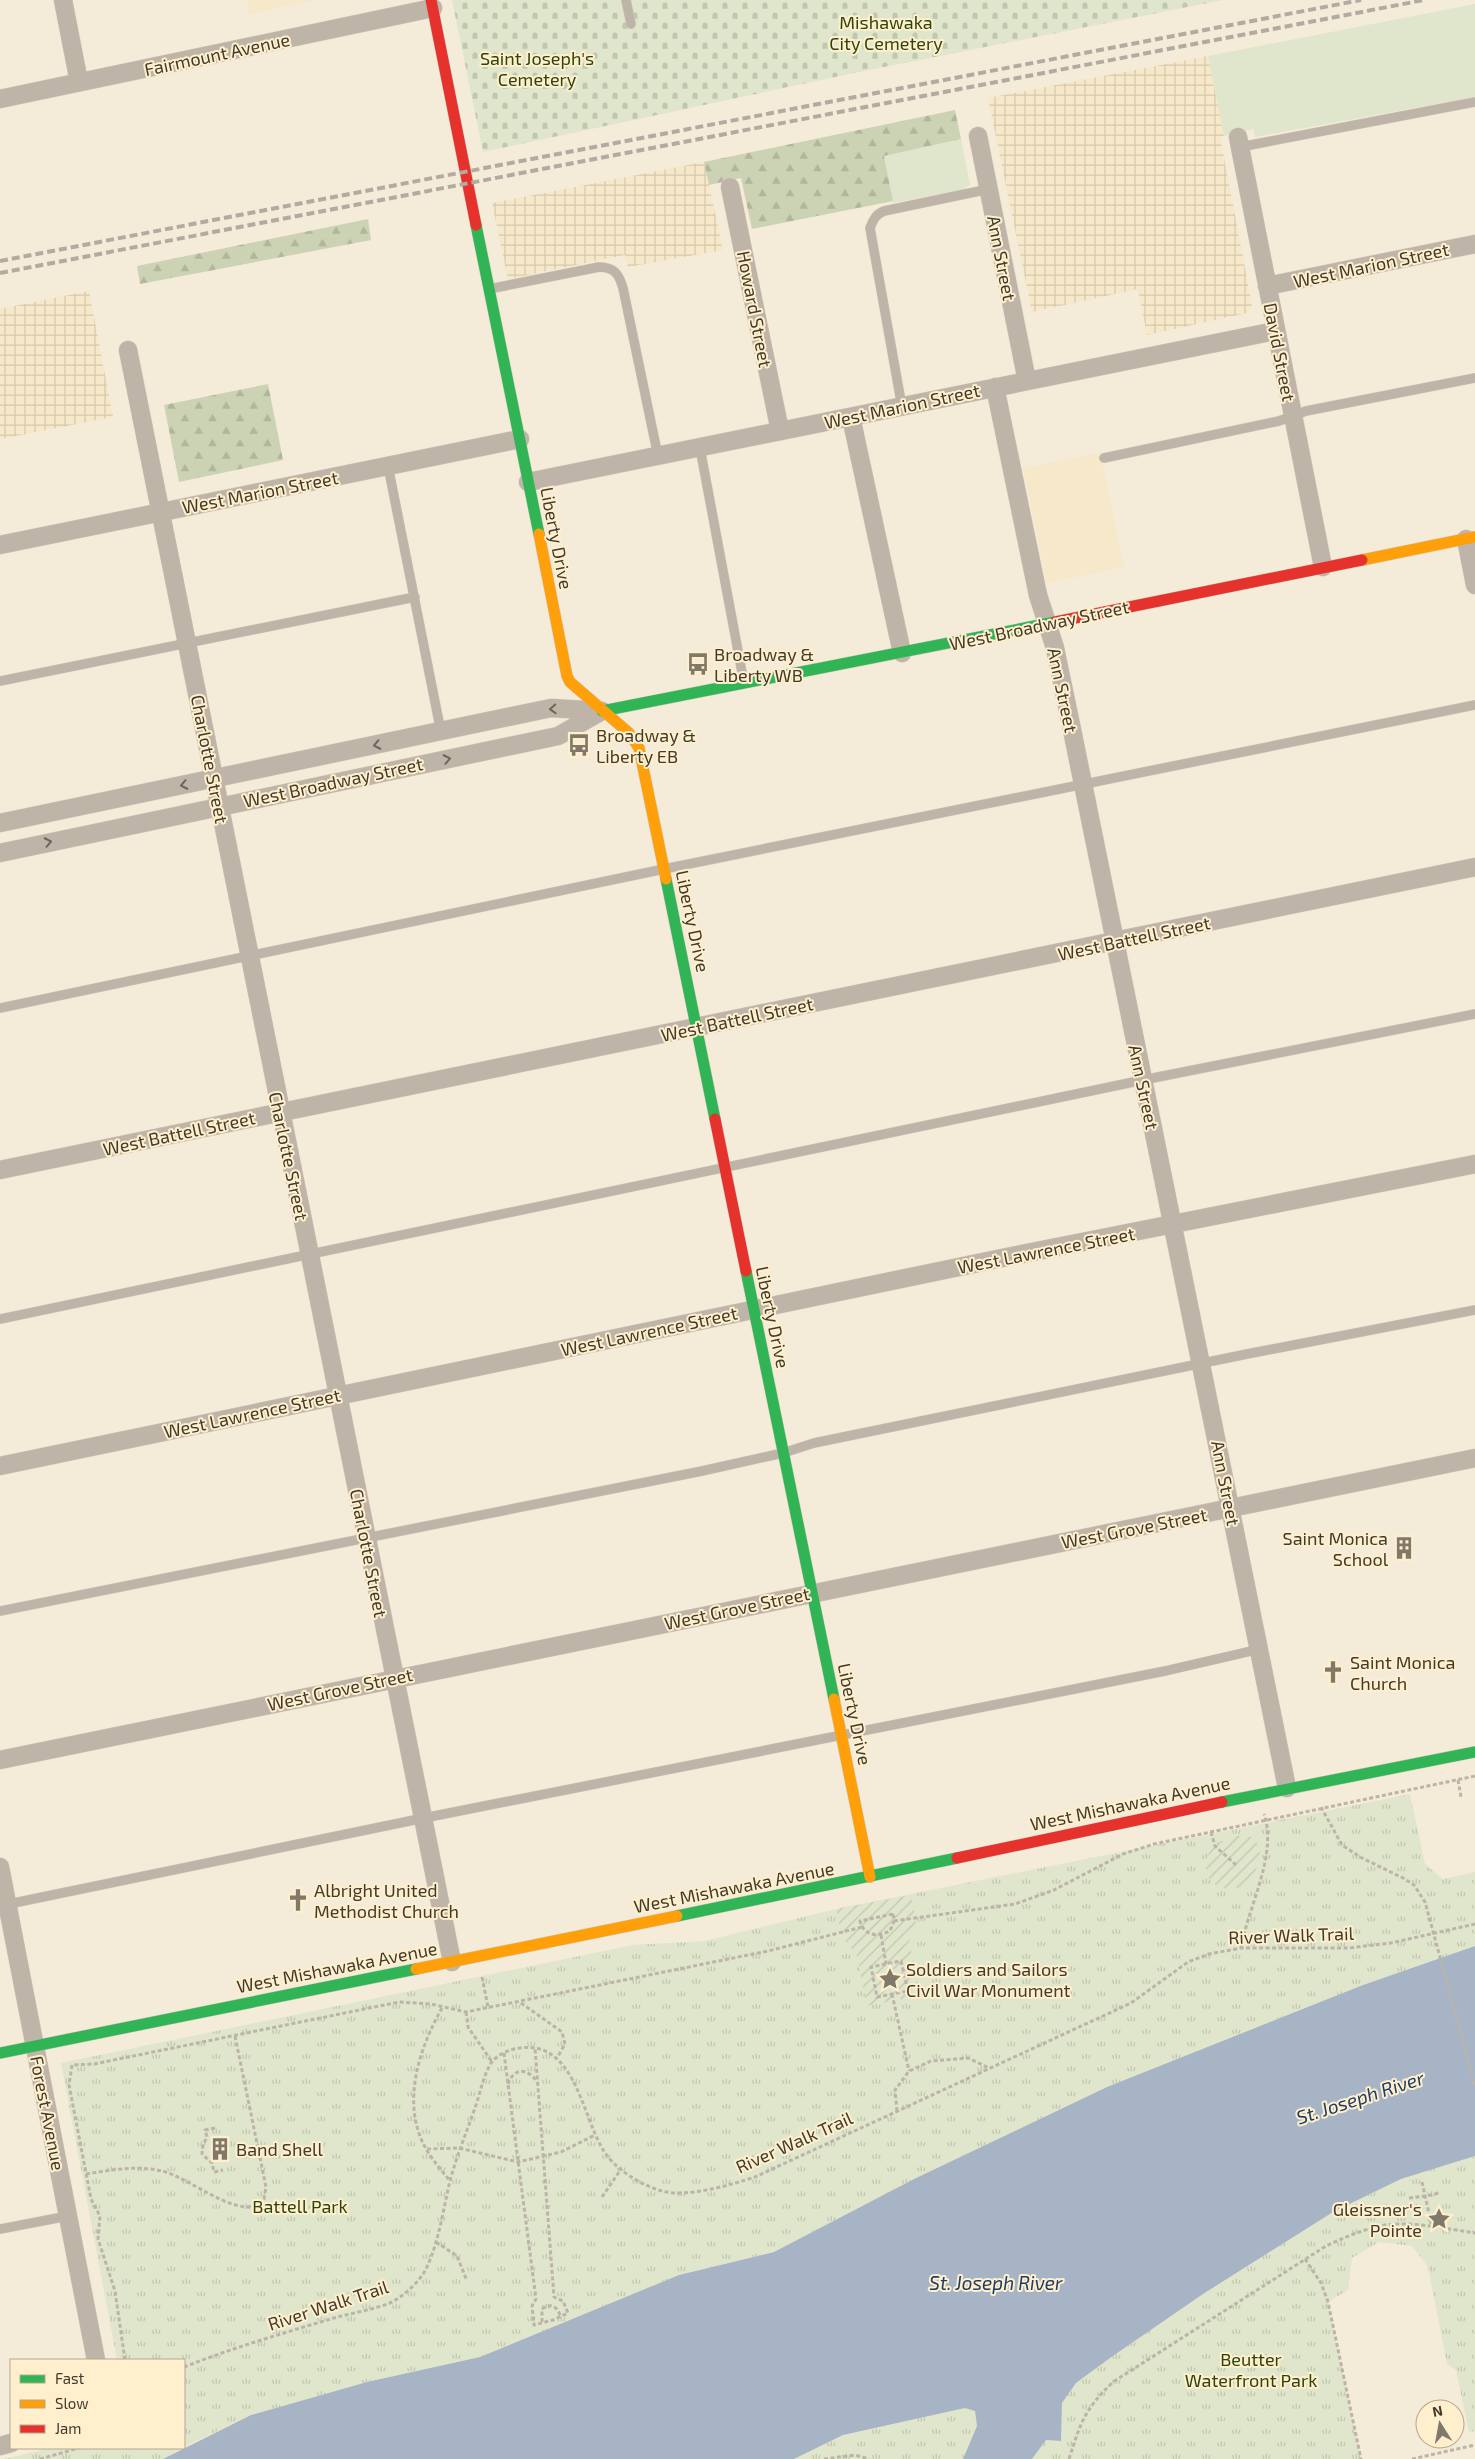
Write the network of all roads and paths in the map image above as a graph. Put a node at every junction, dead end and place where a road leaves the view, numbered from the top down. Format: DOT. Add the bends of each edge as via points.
graph roads {
  1 [pos="63,0"];
  2 [pos="626,0"];
  3 [pos="432,4"];
  4 [pos="631,24"];
  5 [pos="79,82"];
  6 [pos="0,99"];
  7 [pos="1475,102"];
  8 [pos="978,136"];
  9 [pos="1239,142"];
  10 [pos="730,187"];
  11 [pos="989,190"];
  12 [pos="1475,244"];
  13 [pos="1267,286"];
  14 [pos="488,289"];
  15 [pos="1275,331"];
  16 [pos="128,350"];
  17 [pos="1475,378"];
  18 [pos="1026,381"];
  19 [pos="995,387"];
  20 [pos="902,407"];
  21 [pos="1292,416"];
  22 [pos="851,417"];
  23 [pos="780,431"];
  24 [pos="520,440"];
  25 [pos="700,448"];
  26 [pos="658,456"];
  27 [pos="1104,458"];
  28 [pos="388,466"];
  29 [pos="528,482"];
  30 [pos="161,512"];
  31 [pos="1470,538"];
  32 [pos="0,545"];
  33 [pos="1323,567"];
  34 [pos="1475,585"];
  35 [pos="415,597"];
  36 [pos="1048,623"];
  37 [pos="186,642"];
  38 [pos="902,653"];
  39 [pos="0,681"];
  40 [pos="744,684"];
  41 [pos="1475,705"];
  42 [pos="602,711"];
  43 [pos="441,732"];
  44 [pos="213,779"];
  45 [pos="1082,785"];
  46 [pos="219,806"];
  47 [pos="0,823"];
  48 [pos="0,852"];
  49 [pos="1475,867"];
  50 [pos="664,869"];
  51 [pos="1116,942"];
  52 [pos="248,955"];
  53 [pos="0,1008"];
  54 [pos="1475,1014"];
  55 [pos="697,1027"];
  56 [pos="1143,1080"];
  57 [pos="280,1112"];
  58 [pos="1475,1164"];
  59 [pos="725,1167"];
  60 [pos="0,1170"];
  61 [pos="1172,1226"];
  62 [pos="309,1253"];
  63 [pos="754,1310"];
  64 [pos="1475,1310"];
  65 [pos="0,1319"];
  66 [pos="1202,1364"];
  67 [pos="338,1395"];
  68 [pos="783,1453"];
  69 [pos="1475,1458"];
  70 [pos="0,1466"];
  71 [pos="1231,1508"];
  72 [pos="366,1537"];
  73 [pos="812,1592"];
  74 [pos="0,1611"];
  75 [pos="1261,1649"];
  76 [pos="395,1678"];
  77 [pos="842,1735"];
  78 [pos="1475,1752"];
  79 [pos="0,1760"];
  80 [pos="1475,1776"];
  81 [pos="1458,1780"];
  82 [pos="1313,1783"];
  83 [pos="1287,1788"];
  84 [pos="1260,1793"];
  85 [pos="1461,1797"];
  86 [pos="1321,1808"];
  87 [pos="424,1818"];
  88 [pos="1267,1820"];
  89 [pos="1211,1832"];
  90 [pos="1236,1865"];
  91 [pos="0,1867"];
  92 [pos="870,1877"];
  93 [pos="3,1905"];
  94 [pos="894,1921"];
  95 [pos="1475,1924"];
  96 [pos="862,1927"];
  97 [pos="1433,1932"];
  98 [pos="881,1935"];
  99 [pos="1241,1948"];
  100 [pos="452,1962"];
  101 [pos="886,1964"];
  102 [pos="481,1969"];
  103 [pos="892,1994"];
  104 [pos="521,2002"];
  105 [pos="442,2008"];
  106 [pos="488,2008"];
  107 [pos="466,2012"];
  108 [pos="235,2036"];
  109 [pos="36,2046"];
  110 [pos="535,2048"];
  111 [pos="504,2052"];
  112 [pos="0,2053"];
  113 [pos="557,2058"];
  114 [pos="492,2062"];
  115 [pos="990,2068"];
  116 [pos="909,2071"];
  117 [pos="538,2082"];
  118 [pos="1475,2086"];
  119 [pos="507,2087"];
  120 [pos="897,2111"];
  121 [pos="215,2128"];
  122 [pos="595,2135"];
  123 [pos="459,2148"];
  124 [pos="427,2149"];
  125 [pos="544,2157"];
  126 [pos="518,2162"];
  127 [pos="620,2169"];
  128 [pos="223,2170"];
  129 [pos="86,2174"];
  130 [pos="450,2182"];
  131 [pos="1422,2182"];
  132 [pos="1440,2192"];
  133 [pos="1426,2196"];
  134 [pos="602,2197"];
  135 [pos="1409,2198"];
  136 [pos="68,2216"];
  137 [pos="1432,2227"];
  138 [pos="0,2229"];
  139 [pos="1475,2233"];
  140 [pos="436,2242"];
  141 [pos="1305,2259"];
  142 [pos="467,2281"];
  143 [pos="561,2317"];
  144 [pos="542,2322"];
  145 [pos="96,2359"];
  146 [pos="126,2359"];
  147 [pos="185,2367"];
  148 [pos="1475,2445"];
  149 [pos="75,2449"];
  150 [pos="40,2459"];
  151 [pos="824,2459"];
  152 [pos="869,2459"];
  153 [pos="1068,2459"];
  154 [pos="1361,2459"];
  155 [pos="1412,2459"];
  1 -- 5 [label="street"];
  2 -- 4 [label="lane"];
  3 -- 5 [label="street, Fairmount Avenue"];
  3 -- 14 [label="street, Liberty Drive"];
  5 -- 6 [label="street, Fairmount Avenue"];
  7 -- 9 [label="lane"];
  8 -- 11 [label="street, Ann Street"];
  9 -- 13 [label="street, David Street"];
  10 -- 23 [label="street, Howard Street"];
  11 -- 18 [label="street, Ann Street"];
  11 -- 20 [label="lane" via="879,212 872,221 870,228"];
  12 -- 13 [label="street, West Marion Street"];
  13 -- 15 [label="street, David Street"];
  14 -- 24 [label="street, Liberty Drive"];
  14 -- 26 [label="lane" via="599,267 615,271 623,288"];
  15 -- 18 [label="street, West Marion Street"];
  15 -- 21 [label="street, David Street"];
  16 -- 30 [label="street, Charlotte Street"];
  17 -- 21 [label="lane"];
  18 -- 19 [label="street, West Marion Street"];
  19 -- 20 [label="street, West Marion Street"];
  19 -- 36 [label="street, Ann Street" via="1038,595"];
  20 -- 22 [label="street, West Marion Street"];
  21 -- 27 [label="lane"];
  21 -- 33 [label="street, David Street"];
  22 -- 23 [label="street, West Marion Street"];
  22 -- 38 [label="street"];
  23 -- 25 [label="street, West Marion Street"];
  24 -- 28 [label="street, West Marion Street"];
  24 -- 29 [label="street, Liberty Drive"];
  25 -- 26 [label="street, West Marion Street"];
  25 -- 40 [label="lane"];
  26 -- 29 [label="street, West Marion Street"];
  28 -- 30 [label="street, West Marion Street"];
  28 -- 35 [label="lane"];
  29 -- 42 [label="street, Liberty Drive" via="567,676"];
  30 -- 32 [label="street, West Marion Street"];
  30 -- 37 [label="street, Charlotte Street"];
  31 -- 33 [label="street, West Broadway Street"];
  31 -- 34 [label="street"];
  33 -- 36 [label="street, West Broadway Street"];
  35 -- 37 [label="lane"];
  35 -- 43 [label="lane"];
  36 -- 38 [label="street, West Broadway Street"];
  36 -- 45 [label="street, Ann Street"];
  37 -- 39 [label="lane"];
  37 -- 44 [label="street, Charlotte Street"];
  38 -- 40 [label="street, West Broadway Street"];
  40 -- 42 [label="street, West Broadway Street"];
  41 -- 45 [label="lane"];
  42 -- 43 [label="street, West Broadway Street, one-way" via="551,708"];
  46 -- 42 [label="street, West Broadway Street, one-way" via="558,736"];
  42 -- 50 [label="street, Liberty Drive" via="629,733 639,748"];
  43 -- 44 [label="street, West Broadway Street, one-way"];
  44 -- 46 [label="street, Charlotte Street"];
  44 -- 47 [label="street, West Broadway Street, one-way"];
  45 -- 50 [label="lane"];
  45 -- 51 [label="street, Ann Street"];
  48 -- 46 [label="street, West Broadway Street, one-way"];
  46 -- 52 [label="street, Charlotte Street"];
  49 -- 51 [label="street, West Battell Street"];
  50 -- 52 [label="lane"];
  50 -- 55 [label="street, Liberty Drive"];
  51 -- 55 [label="street, West Battell Street"];
  51 -- 56 [label="street, Ann Street"];
  52 -- 53 [label="lane"];
  52 -- 57 [label="street, Charlotte Street"];
  54 -- 56 [label="lane"];
  55 -- 57 [label="street, West Battell Street"];
  55 -- 59 [label="street, Liberty Drive"];
  56 -- 59 [label="lane"];
  56 -- 61 [label="street, Ann Street"];
  57 -- 60 [label="street, West Battell Street"];
  57 -- 62 [label="street, Charlotte Street"];
  58 -- 61 [label="street, West Lawrence Street"];
  59 -- 62 [label="lane"];
  59 -- 63 [label="street, Liberty Drive"];
  61 -- 63 [label="street, West Lawrence Street"];
  61 -- 66 [label="street, Ann Street"];
  62 -- 65 [label="lane"];
  62 -- 67 [label="street, Charlotte Street"];
  63 -- 67 [label="street, West Lawrence Street"];
  63 -- 68 [label="street, Liberty Drive"];
  64 -- 66 [label="lane"];
  66 -- 68 [label="lane" via="814,1443"];
  66 -- 71 [label="street, Ann Street"];
  67 -- 70 [label="street, West Lawrence Street"];
  67 -- 72 [label="street, Charlotte Street"];
  68 -- 72 [label="lane"];
  68 -- 73 [label="street, Liberty Drive"];
  69 -- 71 [label="street, West Grove Street"];
  71 -- 73 [label="street, West Grove Street"];
  71 -- 75 [label="street, Ann Street"];
  72 -- 74 [label="lane"];
  72 -- 76 [label="street, Charlotte Street"];
  73 -- 76 [label="street, West Grove Street"];
  73 -- 77 [label="street, Liberty Drive"];
  75 -- 77 [label="lane"];
  75 -- 83 [label="street, Ann Street"];
  76 -- 79 [label="street, West Grove Street"];
  76 -- 87 [label="street, Charlotte Street"];
  77 -- 87 [label="lane"];
  77 -- 92 [label="street, Liberty Drive"];
  78 -- 82 [label="street, West Mishawaka Avenue"];
  80 -- 81 [label="path"];
  81 -- 85 [label="path"];
  81 -- 86 [label="path"];
  82 -- 83 [label="street, West Mishawaka Avenue"];
  82 -- 86 [label="path" via="1317,1804"];
  83 -- 84 [label="street, West Mishawaka Avenue"];
  84 -- 88 [label="path"];
  84 -- 92 [label="street, West Mishawaka Avenue"];
  86 -- 88 [label="path"];
  86 -- 97 [label="path" via="1342,1845 1414,1885 1425,1902"];
  87 -- 93 [label="lane"];
  87 -- 100 [label="street, Charlotte Street"];
  88 -- 89 [label="path"];
  88 -- 99 [label="path" via="1268,1846"];
  89 -- 90 [label="path" via="1215,1846"];
  89 -- 94 [label="path" via="1123,1854 1054,1890 1015,1904"];
  91 -- 93 [label="street, Forest Avenue"];
  92 -- 100 [label="street, West Mishawaka Avenue"];
  93 -- 109 [label="street, Forest Avenue"];
  94 -- 96 [label="path" via="893,1914 860,1921"];
  94 -- 98 [label="path" via="890,1931"];
  95 -- 97 [label="path, River Walk Trail"];
  96 -- 98 [label="path" via="870,1934"];
  96 -- 104 [label="path" via="768,1951"];
  97 -- 99 [label="path, River Walk Trail" via="1391,1943 1349,1948"];
  97 -- 118 [label="path"];
  98 -- 101 [label="path"];
  99 -- 115 [label="path, River Walk Trail" via="1188,1962 1131,2003"];
  100 -- 109 [label="street, West Mishawaka Avenue"];
  101 -- 103 [label="path" via="871,1967 877,1997"];
  101 -- 103 [label="path" via="901,1961 908,1991"];
  102 -- 106 [label="path"];
  103 -- 116 [label="path"];
  104 -- 106 [label="path"];
  104 -- 113 [label="path" via="562,2032 565,2044"];
  105 -- 107 [label="path"];
  105 -- 108 [label="path" via="410,2001 399,2002"];
  105 -- 124 [label="path" via="428,2032 415,2077 415,2111 420,2136"];
  106 -- 107 [label="path"];
  107 -- 114 [label="path" via="468,2028"];
  108 -- 129 [label="path" via="94,2064 72,2065 69,2085"];
  108 -- 129 [label="path" via="266,2187 264,2199 256,2206 241,2206 164,2171 147,2168"];
  109 -- 112 [label="street, West Mishawaka Avenue"];
  109 -- 136 [label="street, Forest Avenue"];
  110 -- 111 [label="path"];
  110 -- 113 [label="path" via="548,2051"];
  110 -- 117 [label="path"];
  111 -- 114 [label="path, River Walk Trail"];
  111 -- 119 [label="path"];
  113 -- 122 [label="path, River Walk Trail" via="574,2084"];
  114 -- 123 [label="path, River Walk Trail"];
  115 -- 116 [label="path" via="968,2058 931,2060"];
  115 -- 120 [label="path, River Walk Trail"];
  116 -- 120 [label="path" via="895,2090"];
  117 -- 119 [label="path" via="532,2074 517,2072"];
  117 -- 125 [label="path"];
  119 -- 126 [label="path"];
  120 -- 127 [label="path, River Walk Trail" via="755,2177 723,2187 663,2192"];
  121 -- 128 [label="path" via="206,2130 202,2154 212,2163 214,2172"];
  122 -- 125 [label="path"];
  122 -- 127 [label="path, River Walk Trail"];
  123 -- 124 [label="path"];
  123 -- 126 [label="path"];
  123 -- 130 [label="path, River Walk Trail"];
  124 -- 130 [label="path"];
  125 -- 126 [label="path"];
  125 -- 143 [label="path" via="554,2297 563,2301 568,2313"];
  126 -- 144 [label="path" via="536,2300 532,2306 532,2318 534,2325"];
  127 -- 134 [label="path"];
  129 -- 146 [label="path" via="91,2199 100,2216 98,2239 115,2291"];
  130 -- 140 [label="path, River Walk Trail"];
  131 -- 133 [label="path"];
  132 -- 133 [label="path"];
  133 -- 135 [label="path"];
  133 -- 137 [label="path"];
  136 -- 138 [label="lane"];
  136 -- 145 [label="street, Forest Avenue"];
  137 -- 139 [label="path"];
  137 -- 141 [label="path" via="1386,2225 1351,2234"];
  140 -- 142 [label="path" via="457,2256"];
  140 -- 147 [label="path, River Walk Trail" via="425,2270 410,2288 391,2302"];
  141 -- 153 [label="path" via="1113,2382 1093,2401 1081,2421"];
  141 -- 154 [label="path" via="1321,2283 1328,2302"];
  143 -- 144 [label="path"];
  143 -- 144 [label="path" via="558,2309 547,2306 542,2308"];
  148 -- 155 [label="path"];
  149 -- 150 [label="path"];
  151 -- 152 [label="path" via="855,2455"];
}
